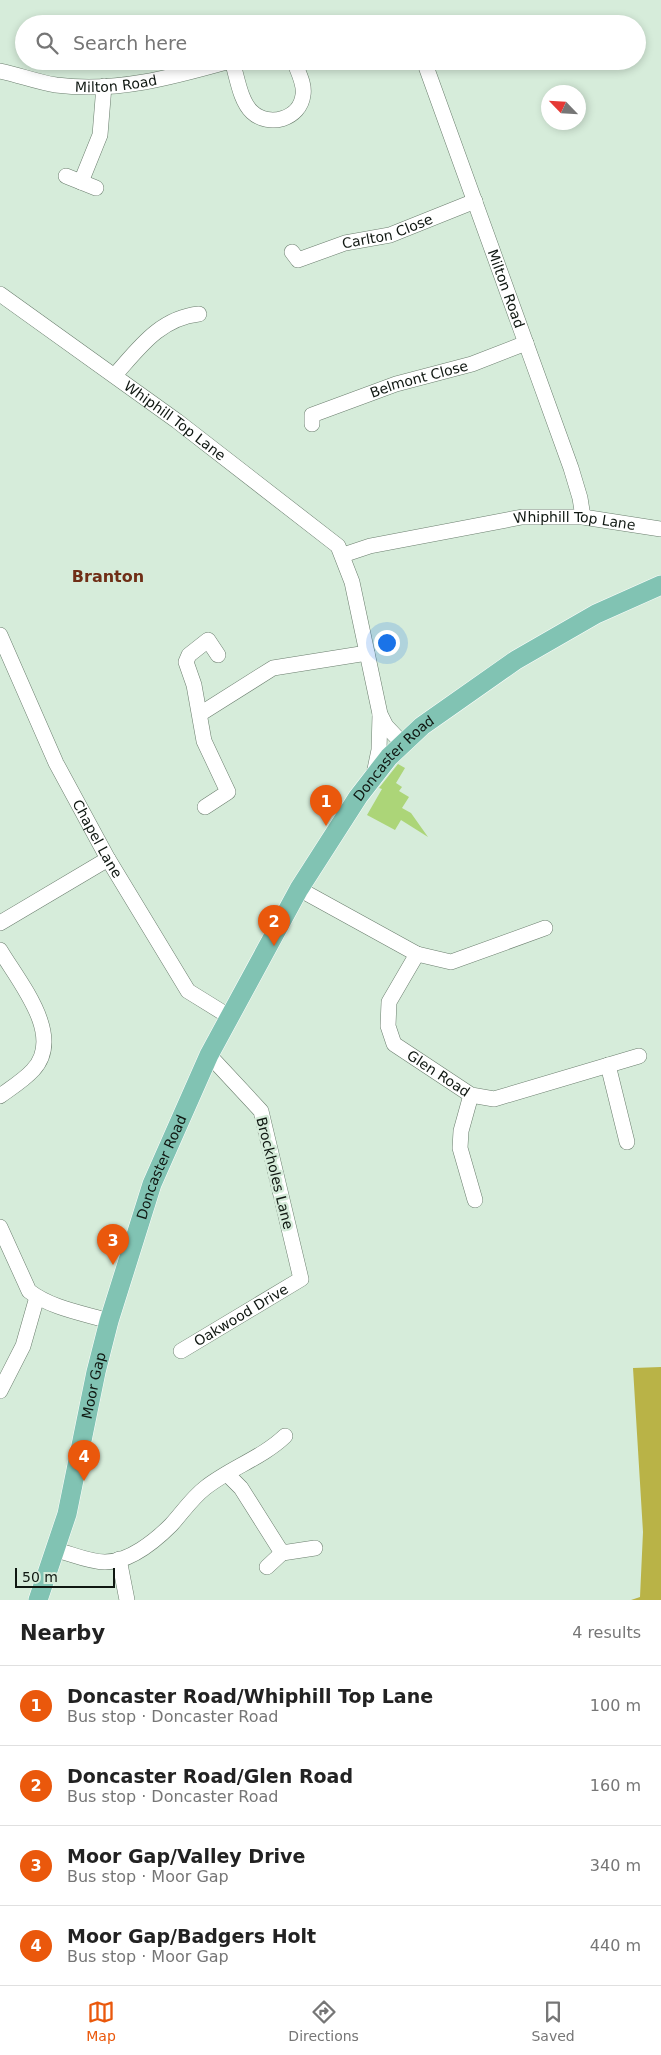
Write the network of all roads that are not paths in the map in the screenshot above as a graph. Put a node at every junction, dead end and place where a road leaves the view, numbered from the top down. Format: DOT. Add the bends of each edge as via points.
graph roads {
  1 [pos="199,70"];
  2 [pos="234,70"];
  3 [pos="297,70"];
  4 [pos="427,70"];
  5 [pos="0,71"];
  6 [pos="104,86"];
  7 [pos="66,176"];
  8 [pos="81,182"];
  9 [pos="96,188"];
  10 [pos="475,201"];
  11 [pos="296,261"];
  12 [pos="0,294"];
  13 [pos="190,311"];
  14 [pos="526,343"];
  15 [pos="115,375"];
  16 [pos="311,416"];
  17 [pos="583,517"];
  18 [pos="661,529"];
  19 [pos="343,555"];
  20 [pos="661,584"];
  21 [pos="0,635"];
  22 [pos="367,653"];
  23 [pos="218,655"];
  24 [pos="200,714"];
  25 [pos="380,715"];
  26 [pos="403,744"];
  27 [pos="374,776"];
  28 [pos="205,807"];
  29 [pos="108,859"];
  30 [pos="299,890"];
  31 [pos="0,923"];
  32 [pos="545,928"];
  33 [pos="0,950"];
  34 [pos="417,954"];
  35 [pos="230,1017"];
  36 [pos="209,1055"];
  37 [pos="639,1056"];
  38 [pos="608,1066"];
  39 [pos="471,1095"];
  40 [pos="0,1096"];
  41 [pos="628,1142"];
  42 [pos="475,1200"];
  43 [pos="0,1226"];
  44 [pos="128,1258"];
  45 [pos="301,1279"];
  46 [pos="37,1298"];
  47 [pos="109,1321"];
  48 [pos="182,1351"];
  49 [pos="0,1391"];
  50 [pos="285,1436"];
  51 [pos="227,1474"];
  52 [pos="315,1548"];
  53 [pos="56,1550"];
  54 [pos="282,1553"];
  55 [pos="119,1559"];
  56 [pos="267,1567"];
  57 [pos="38,1600"];
  58 [pos="127,1600"];
  1 -- 6 [label="street, Milton Road" via="160,81"];
  2 -- 3 [label="street, Milton Road" via="250,111 259,117 281,120 292,114 303,97"];
  4 -- 10 [label="street, Milton Road"];
  5 -- 6 [label="street, Milton Road" via="57,85"];
  6 -- 8 [label="street" via="100,135"];
  7 -- 8 [label="street"];
  8 -- 9 [label="street"];
  10 -- 11 [label="street, Carlton Close" via="390,234 344,243"];
  10 -- 14 [label="street, Milton Road"];
  12 -- 15 [label="street, Whiphill Top Lane"];
  13 -- 15 [label="street" via="160,328"];
  14 -- 16 [label="street, Belmont Close" via="472,364 396,384"];
  14 -- 17 [label="street, Milton Road" via="571,468"];
  15 -- 19 [label="street, Whiphill Top Lane" via="331,539"];
  17 -- 18 [label="street, Whiphill Top Lane"];
  17 -- 19 [label="street, Whiphill Top Lane" via="522,517 489,522 370,546"];
  19 -- 22 [label="street, Whiphill Top Lane" via="358,605"];
  20 -- 26 [label="main road, Doncaster Road" via="596,614 516,660 450,705"];
  21 -- 29 [label="street, Chapel Lane" via="56,763"];
  22 -- 24 [label="street" via="273,668"];
  22 -- 25 [label="street, Whiphill Top Lane"];
  23 -- 24 [label="street" via="204,634 186,662"];
  24 -- 28 [label="street" via="208,752 231,796"];
  25 -- 26 [label="street, Whiphill Top Lane"];
  25 -- 27 [label="street" via="380,750"];
  26 -- 27 [label="main road, Doncaster Road"];
  27 -- 30 [label="main road, Doncaster Road"];
  29 -- 31 [label="street"];
  29 -- 35 [label="street, Chapel Lane" via="188,991"];
  30 -- 34 [label="street"];
  30 -- 35 [label="main road, Doncaster Road"];
  32 -- 34 [label="street" via="451,962"];
  33 -- 40 [label="street" via="42,1021 46,1046 34,1069"];
  34 -- 39 [label="street, Glen Road" via="389,1002 388,1026 394,1044"];
  35 -- 36 [label="main road, Doncaster Road"];
  36 -- 44 [label="main road, Doncaster Road" via="152,1184"];
  36 -- 45 [label="street, Brockholes Lane" via="261,1111"];
  37 -- 38 [label="street, Glen Road"];
  38 -- 39 [label="street, Glen Road" via="494,1099"];
  38 -- 41 [label="street"];
  39 -- 42 [label="street" via="460,1148"];
  43 -- 46 [label="street" via="23,1281"];
  44 -- 47 [label="main road, Moor Gap"];
  45 -- 48 [label="street, Oakwood Drive"];
  46 -- 47 [label="street"];
  46 -- 49 [label="street" via="23,1346"];
  47 -- 53 [label="main road, Moor Gap" via="67,1514"];
  50 -- 51 [label="street" via="273,1448"];
  51 -- 54 [label="street" via="241,1488"];
  51 -- 55 [label="street" via="204,1489 152,1542"];
  52 -- 54 [label="street"];
  53 -- 55 [label="street" via="91,1560 106,1562"];
  53 -- 57 [label="main road, Moor Gap"];
  54 -- 56 [label="street"];
  55 -- 58 [label="street"];
}
